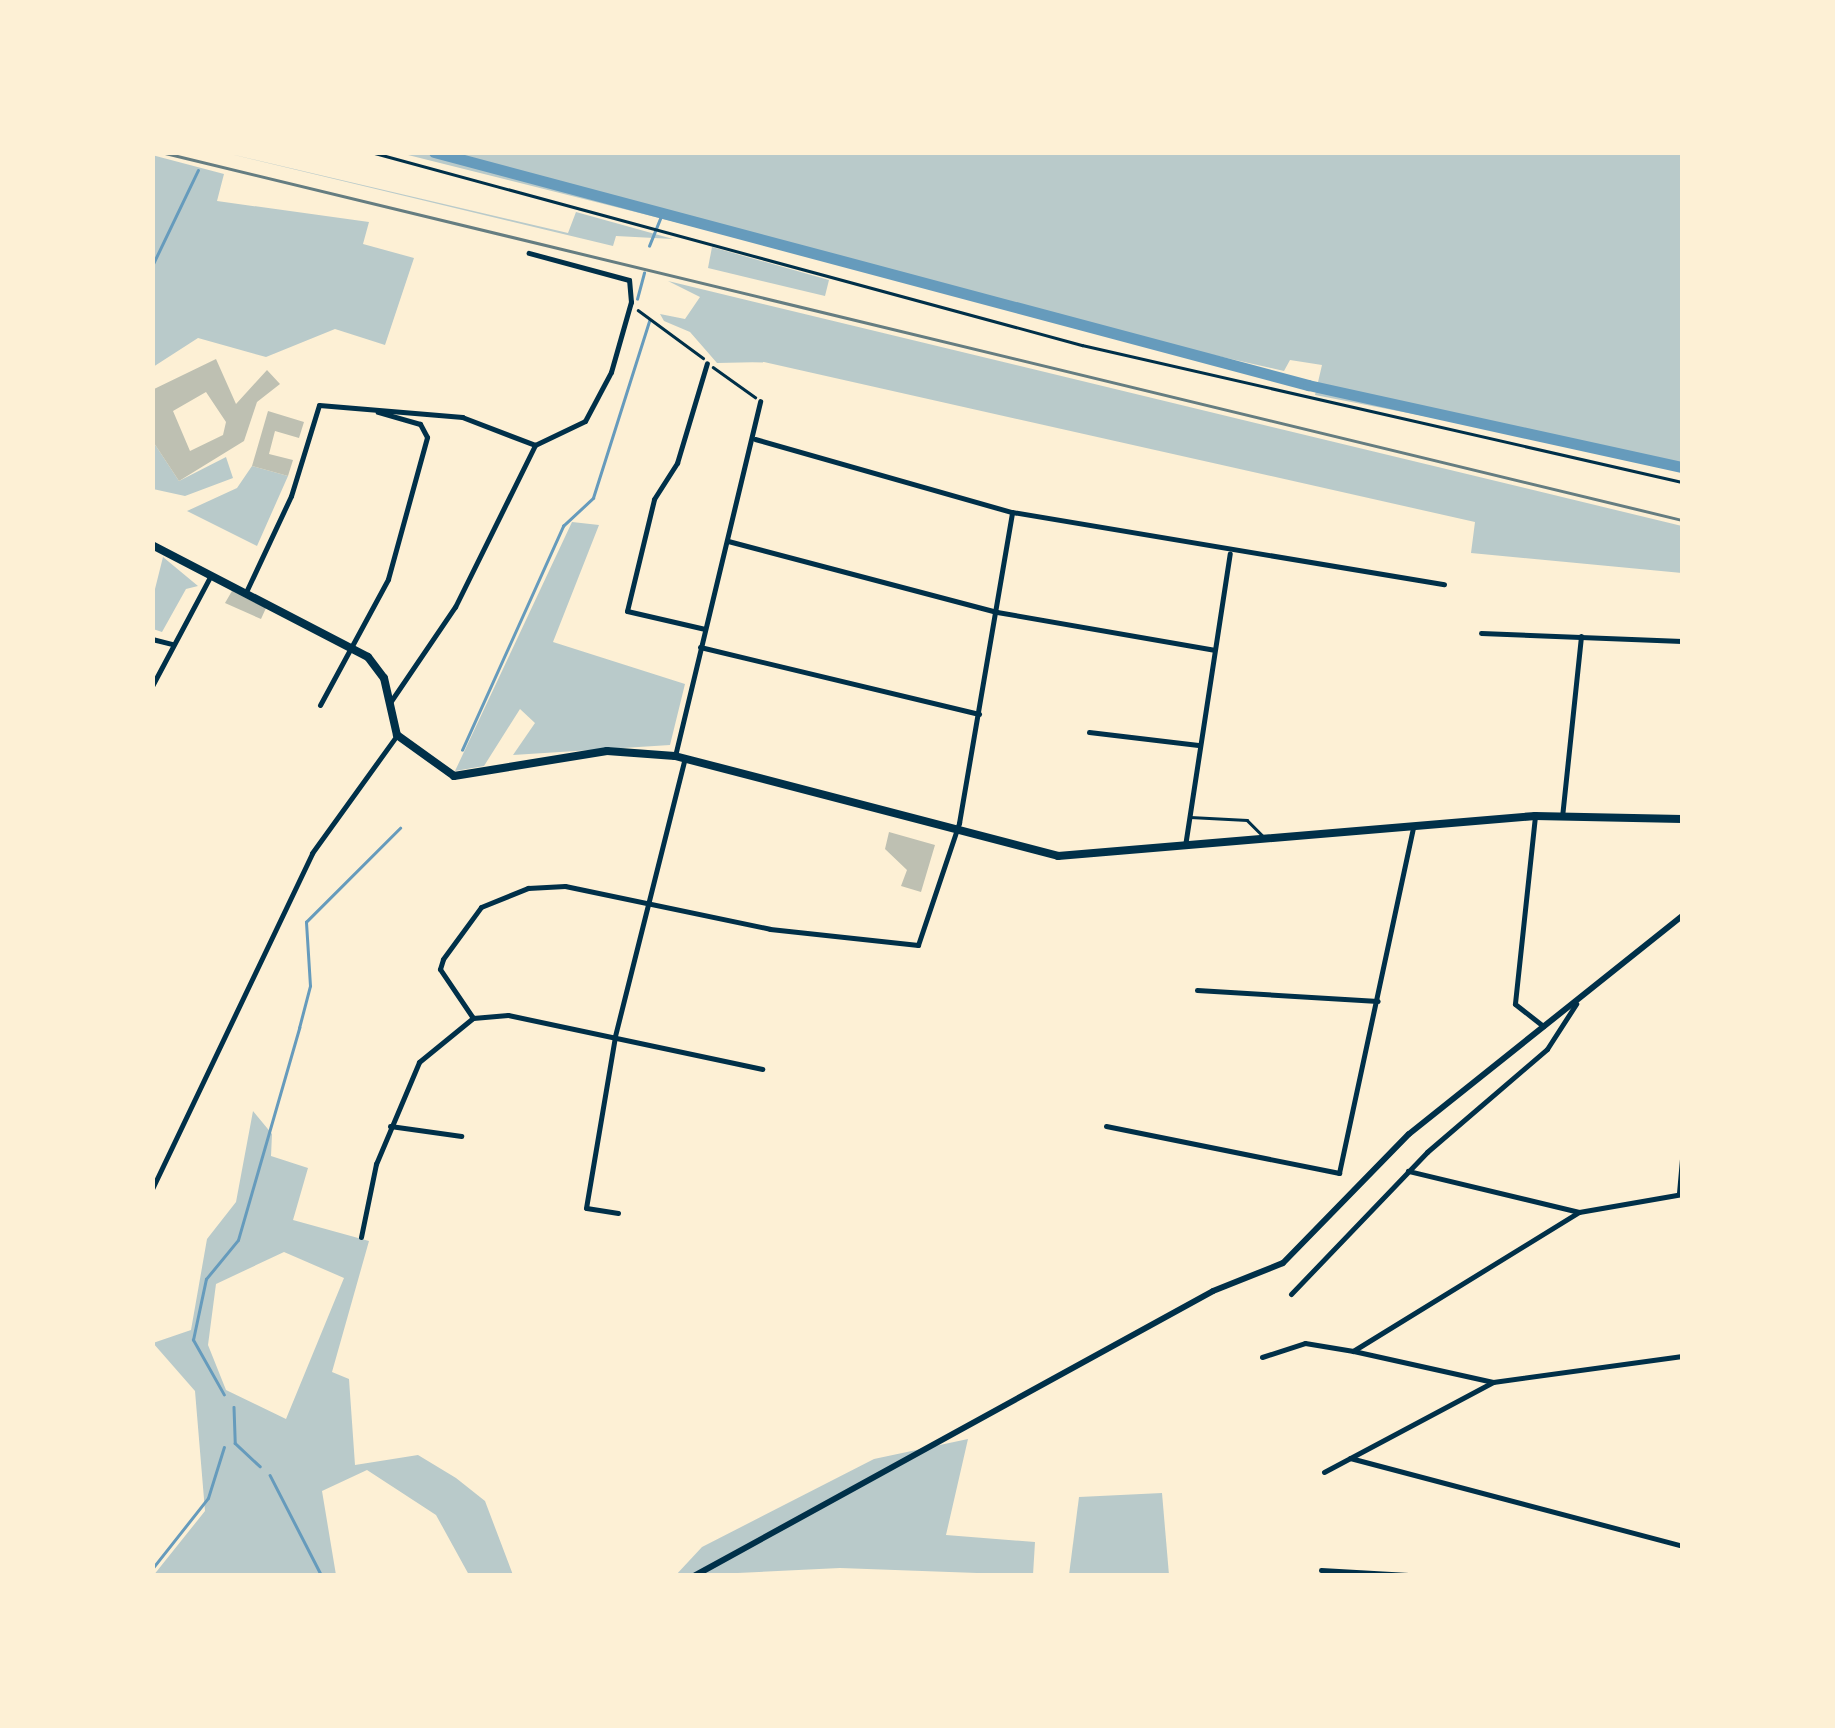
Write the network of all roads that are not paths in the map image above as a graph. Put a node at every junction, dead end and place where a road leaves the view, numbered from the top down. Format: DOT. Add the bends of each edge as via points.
graph roads {
  1 [pos="529,253"];
  2 [pos="707,363"];
  3 [pos="760,401"];
  4 [pos="370,410"];
  5 [pos="755,439"];
  6 [pos="535,445"];
  7 [pos="1012,512"];
  8 [pos="728,542"];
  9 [pos="152,545"];
  10 [pos="1230,552"];
  11 [pos="210,577"];
  12 [pos="1444,584"];
  13 [pos="246,592"];
  14 [pos="996,612"];
  15 [pos="706,630"];
  16 [pos="1481,633"];
  17 [pos="1582,636"];
  18 [pos="152,638"];
  19 [pos="1682,641"];
  20 [pos="172,644"];
  21 [pos="352,645"];
  22 [pos="700,647"];
  23 [pos="1214,650"];
  24 [pos="152,686"];
  25 [pos="390,704"];
  26 [pos="320,705"];
  27 [pos="980,714"];
  28 [pos="1089,732"];
  29 [pos="398,735"];
  30 [pos="1198,745"];
  31 [pos="680,757"];
  32 [pos="1534,816"];
  33 [pos="1562,816"];
  34 [pos="1189,817"];
  35 [pos="1682,819"];
  36 [pos="1414,825"];
  37 [pos="954,834"];
  38 [pos="1264,838"];
  39 [pos="1184,848"];
  40 [pos="645,903"];
  41 [pos="1682,916"];
  42 [pos="1197,990"];
  43 [pos="1580,996"];
  44 [pos="1378,1001"];
  45 [pos="472,1018"];
  46 [pos="1543,1026"];
  47 [pos="615,1036"];
  48 [pos="762,1069"];
  49 [pos="390,1126"];
  50 [pos="1106,1126"];
  51 [pos="461,1136"];
  52 [pos="1682,1157"];
  53 [pos="1408,1171"];
  54 [pos="152,1189"];
  55 [pos="1681,1194"];
  56 [pos="1579,1212"];
  57 [pos="618,1214"];
  58 [pos="361,1237"];
  59 [pos="1291,1294"];
  60 [pos="1353,1352"];
  61 [pos="1262,1356"];
  62 [pos="1682,1356"];
  63 [pos="1493,1382"];
  64 [pos="1350,1458"];
  65 [pos="1324,1472"];
  66 [pos="1682,1546"];
  67 [pos="1321,1570"];
  68 [pos="694,1576"];
  69 [pos="1426,1576"];
  1 -- 6 [label="street" via="628,280 632,302 584,421"];
  2 -- 15 [label="street" via="677,462 654,499 626,610"];
  3 -- 5 [label="street"];
  4 -- 6 [label="street" via="462,417"];
  4 -- 13 [label="street" via="319,405 291,496"];
  4 -- 21 [label="street" via="420,424 427,437 388,579"];
  5 -- 7 [label="street"];
  5 -- 8 [label="street"];
  6 -- 25 [label="street" via="455,608"];
  7 -- 10 [label="street"];
  7 -- 14 [label="street"];
  8 -- 14 [label="street"];
  8 -- 15 [label="street"];
  9 -- 11 [label="main road"];
  10 -- 12 [label="street"];
  10 -- 23 [label="street"];
  11 -- 13 [label="main road"];
  11 -- 20 [label="street"];
  13 -- 21 [label="main road"];
  14 -- 23 [label="street"];
  14 -- 27 [label="street"];
  15 -- 22 [label="street"];
  16 -- 17 [label="street"];
  17 -- 19 [label="street"];
  17 -- 33 [label="street"];
  18 -- 20 [label="street"];
  20 -- 24 [label="street"];
  21 -- 25 [label="main road" via="384,678"];
  21 -- 26 [label="street"];
  22 -- 27 [label="street"];
  22 -- 31 [label="street"];
  23 -- 30 [label="street"];
  25 -- 29 [label="main road"];
  27 -- 37 [label="street"];
  28 -- 30 [label="street"];
  29 -- 31 [label="main road" via="454,776 607,752"];
  29 -- 54 [label="street" via="312,853"];
  30 -- 34 [label="street"];
  31 -- 37 [label="main road"];
  31 -- 40 [label="street"];
  32 -- 33 [label="main road"];
  32 -- 36 [label="main road"];
  32 -- 46 [label="street" via="1514,1004"];
  33 -- 35 [label="main road"];
  34 -- 38 [label="lane" via="1248,820"];
  34 -- 39 [label="street"];
  36 -- 38 [label="main road"];
  36 -- 44 [label="street"];
  37 -- 39 [label="main road" via="1058,856"];
  37 -- 40 [label="street" via="918,944"];
  38 -- 39 [label="main road"];
  40 -- 45 [label="street" via="544,886 489,902 440,969"];
  40 -- 47 [label="street"];
  41 -- 43 [label="street"];
  42 -- 44 [label="street"];
  43 -- 46 [label="street"];
  43 -- 53 [label="street" via="1547,1050"];
  44 -- 50 [label="street" via="1339,1173"];
  45 -- 47 [label="street" via="508,1015"];
  45 -- 49 [label="street" via="420,1062"];
  46 -- 68 [label="street" via="1409,1134 1283,1263 1213,1291"];
  47 -- 48 [label="street"];
  47 -- 57 [label="street" via="586,1208"];
  49 -- 51 [label="street"];
  49 -- 58 [label="street"];
  52 -- 55 [label="street"];
  53 -- 56 [label="street"];
  53 -- 59 [label="street"];
  55 -- 56 [label="street"];
  56 -- 60 [label="street"];
  60 -- 61 [label="street" via="1304,1343"];
  60 -- 63 [label="street"];
  62 -- 63 [label="street"];
  63 -- 64 [label="street"];
  64 -- 65 [label="street"];
  64 -- 66 [label="street"];
  67 -- 69 [label="street"];
}
